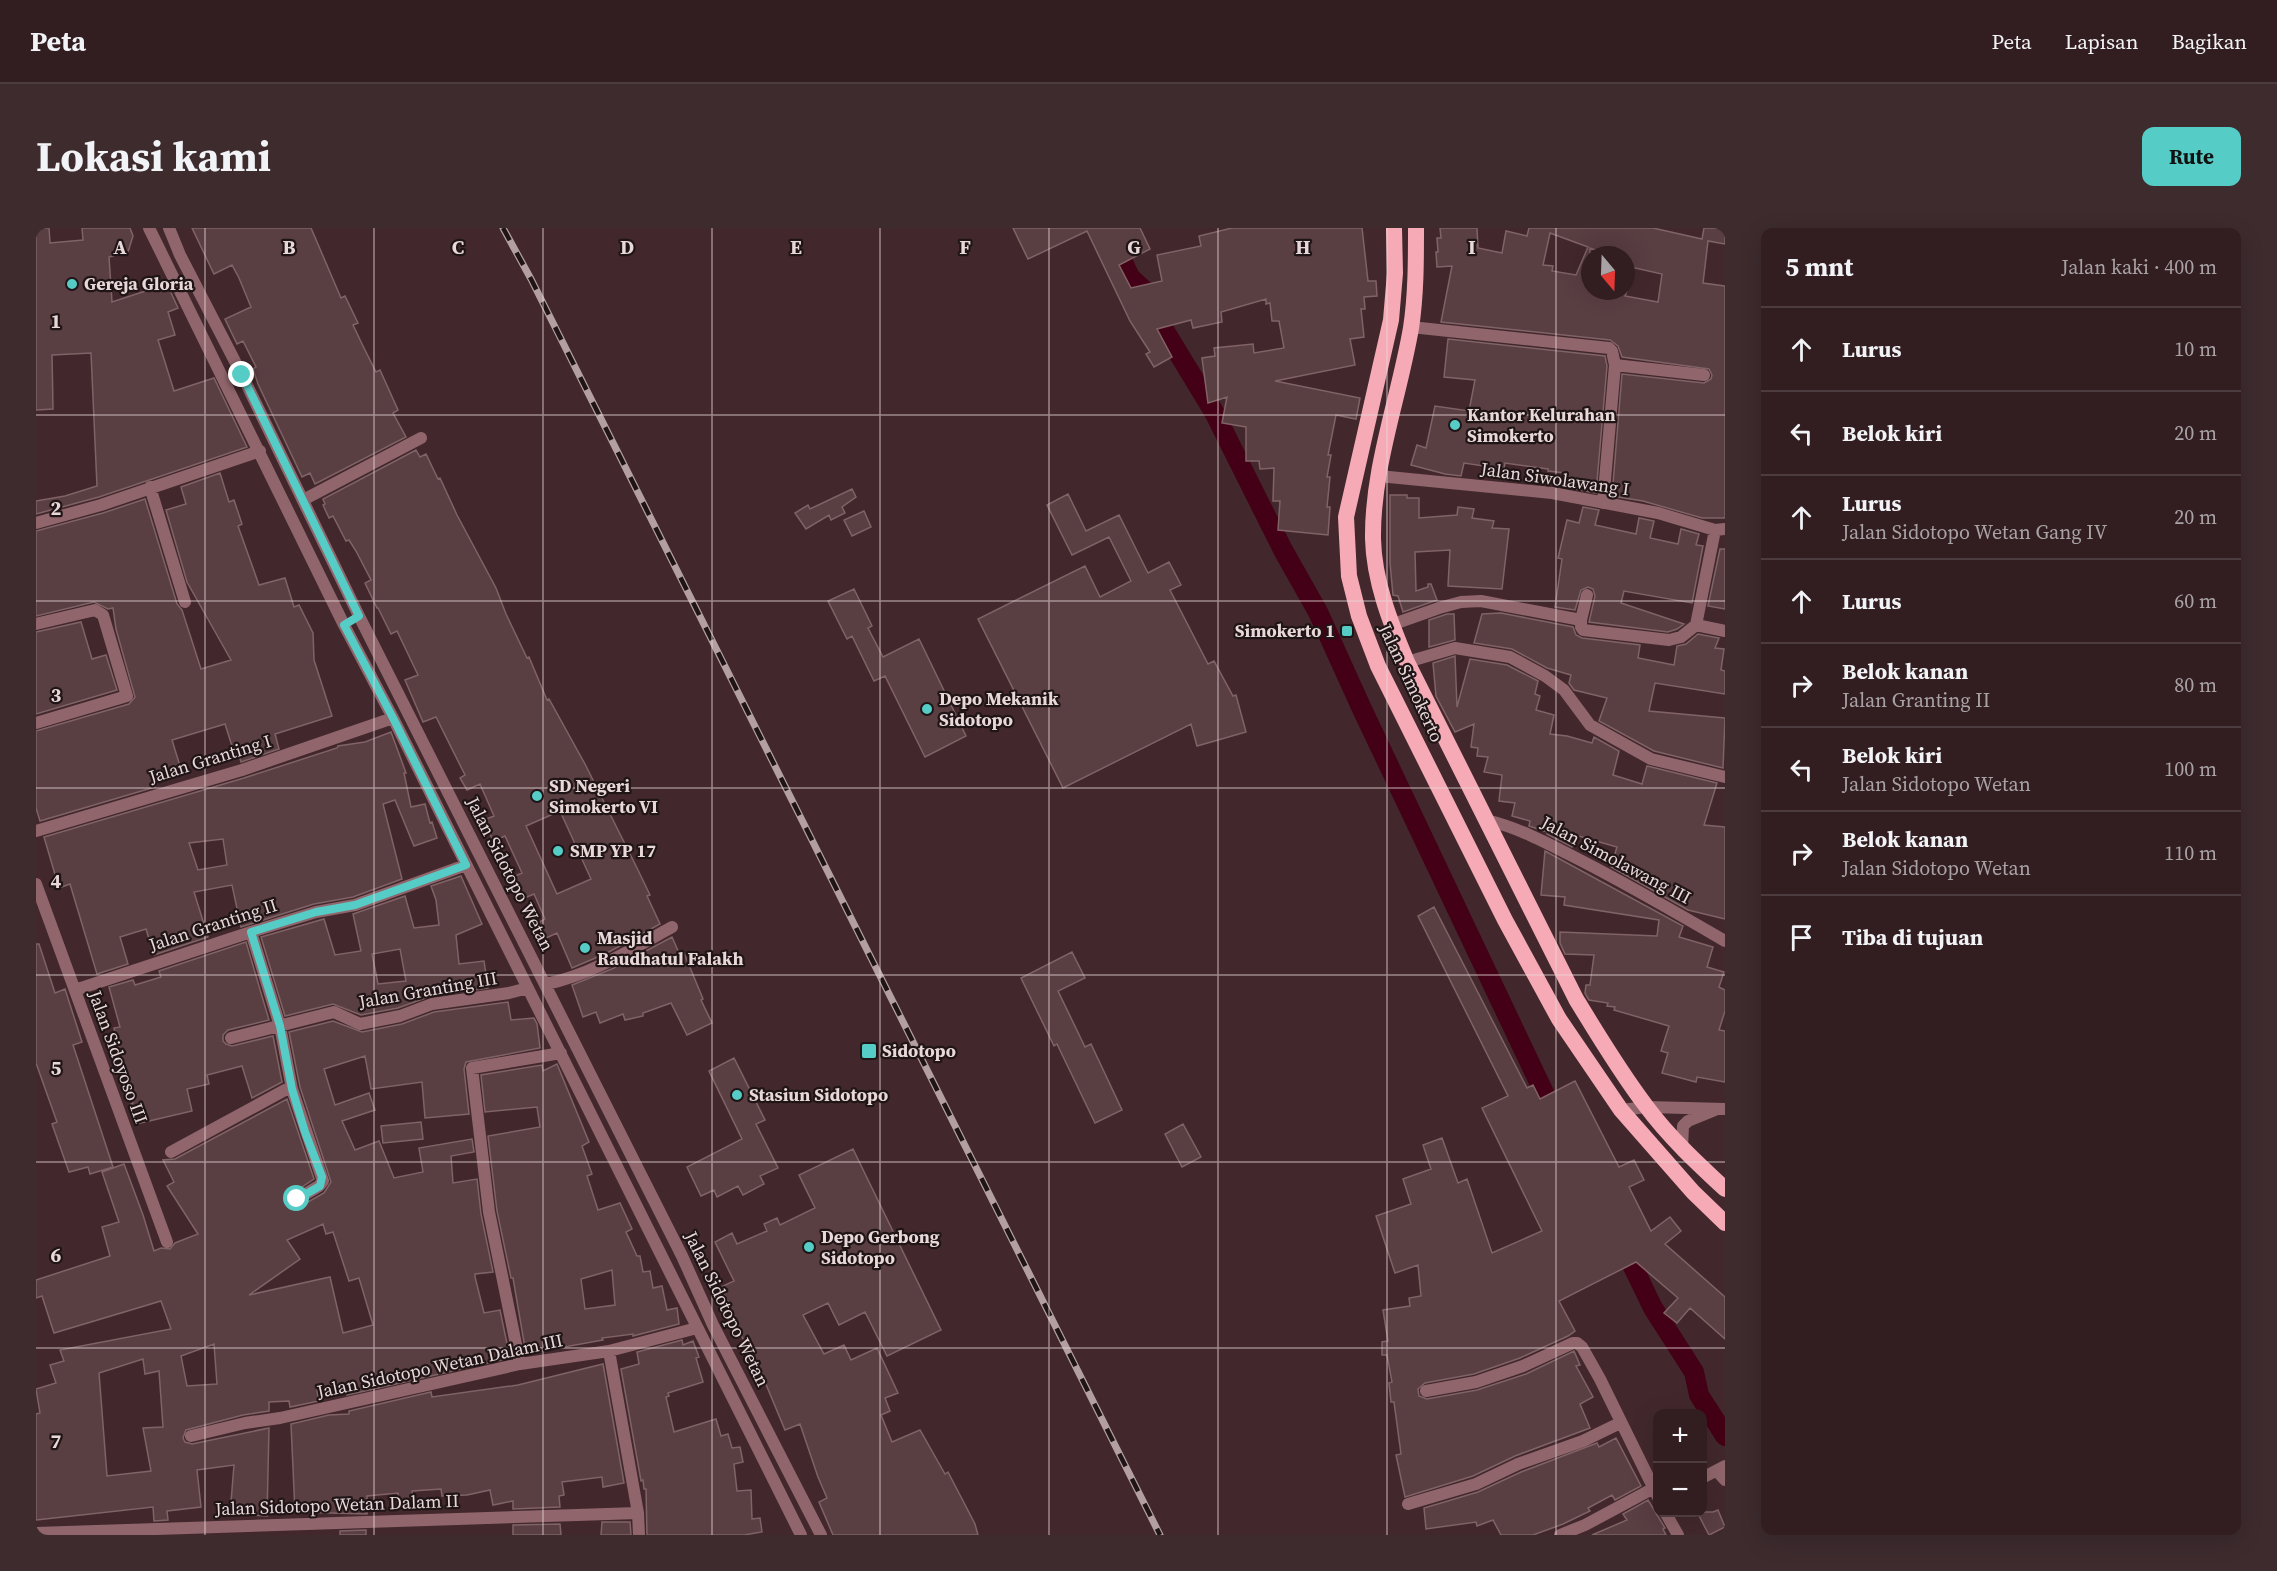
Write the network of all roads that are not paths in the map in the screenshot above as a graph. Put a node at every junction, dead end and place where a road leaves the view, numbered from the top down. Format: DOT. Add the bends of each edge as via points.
graph roads {
  1 [pos="149,228"];
  2 [pos="169,228"];
  3 [pos="1394,228"];
  4 [pos="1416,228"];
  5 [pos="1411,327"];
  6 [pos="1615,365"];
  7 [pos="1704,375"];
  8 [pos="422,438"];
  9 [pos="260,451"];
  10 [pos="1378,476"];
  11 [pos="150,487"];
  12 [pos="303,500"];
  13 [pos="1603,503"];
  14 [pos="36,523"];
  15 [pos="1720,529"];
  16 [pos="1587,595"];
  17 [pos="185,602"];
  18 [pos="359,616"];
  19 [pos="1581,620"];
  20 [pos="36,624"];
  21 [pos="344,625"];
  22 [pos="1391,625"];
  23 [pos="1696,625"];
  24 [pos="1725,631"];
  25 [pos="1407,662"];
  26 [pos="393,718"];
  27 [pos="36,723"];
  28 [pos="1725,777"];
  29 [pos="1486,820"];
  30 [pos="36,831"];
  31 [pos="466,865"];
  32 [pos="36,884"];
  33 [pos="672,927"];
  34 [pos="251,932"];
  35 [pos="1725,941"];
  36 [pos="546,984"];
  37 [pos="528,988"];
  38 [pos="75,990"];
  39 [pos="280,1026"];
  40 [pos="231,1038"];
  41 [pos="561,1053"];
  42 [pos="292,1089"];
  43 [pos="1647,1107"];
  44 [pos="1722,1109"];
  45 [pos="1621,1110"];
  46 [pos="1682,1148"];
  47 [pos="171,1152"];
  48 [pos="1725,1189"];
  49 [pos="297,1199"];
  50 [pos="1725,1223"];
  51 [pos="167,1242"];
  52 [pos="696,1328"];
  53 [pos="609,1351"];
  54 [pos="520,1364"];
  55 [pos="1426,1391"];
  56 [pos="1620,1423"];
  57 [pos="191,1436"];
  58 [pos="1722,1472"];
  59 [pos="1707,1476"];
  60 [pos="1653,1487"];
  61 [pos="1653,1494"];
  62 [pos="1408,1504"];
  63 [pos="638,1513"];
  64 [pos="1668,1517"];
  65 [pos="36,1533"];
  66 [pos="639,1535"];
  67 [pos="801,1535"];
  68 [pos="821,1535"];
  69 [pos="1560,1535"];
  70 [pos="1678,1535"];
  1 -- 9 [label="street, Jalan Sidotopo Wetan"];
  2 -- 12 [label="street, Jalan Sidotopo Wetan"];
  3 -- 45 [label="highway, Jalan Simokerto" via="1391,320 1346,517 1349,576 1359,616 1378,666 1505,920 1559,1019"];
  4 -- 5 [label="highway, Jalan Simokerto" via="1417,274"];
  5 -- 6 [label="street" via="1610,348"];
  5 -- 10 [label="highway, Jalan Simokerto"];
  6 -- 7 [label="street"];
  6 -- 13 [label="street"];
  8 -- 12 [label="street"];
  9 -- 11 [label="street"];
  9 -- 21 [label="street, Jalan Sidotopo Wetan"];
  10 -- 13 [label="street, Jalan Siwolawang I" via="1552,493"];
  10 -- 22 [label="highway, Jalan Simokerto" via="1373,540 1378,580"];
  11 -- 14 [label="street"];
  11 -- 17 [label="street"];
  12 -- 18 [label="street, Jalan Sidotopo Wetan"];
  13 -- 15 [label="street, Jalan Siwolawang I"];
  15 -- 23 [label="street"];
  16 -- 19 [label="street"];
  18 -- 21 [label="street"];
  18 -- 36 [label="street, Jalan Sidotopo Wetan"];
  19 -- 22 [label="street" via="1481,601 1450,605"];
  19 -- 23 [label="street" via="1583,630 1669,640 1681,637"];
  20 -- 27 [label="street" via="100,612 127,696"];
  21 -- 26 [label="street, Jalan Sidotopo Wetan"];
  22 -- 25 [label="highway, Jalan Simokerto"];
  23 -- 24 [label="street"];
  25 -- 28 [label="street" via="1455,648 1510,657 1564,690 1590,725 1651,759"];
  25 -- 29 [label="highway, Jalan Simokerto"];
  26 -- 30 [label="street, Jalan Granting I" via="242,770"];
  26 -- 31 [label="street, Jalan Sidotopo Wetan"];
  29 -- 35 [label="street, Jalan Simolawang III" via="1535,837 1642,892"];
  29 -- 43 [label="highway, Jalan Simokerto" via="1576,999"];
  31 -- 34 [label="street, Jalan Granting II" via="355,905 316,912"];
  31 -- 37 [label="street, Jalan Sidotopo Wetan"];
  32 -- 38 [label="street, Jalan Sidoyoso III"];
  33 -- 36 [label="street" via="611,961 564,981"];
  34 -- 38 [label="street, Jalan Granting II"];
  34 -- 39 [label="street"];
  36 -- 68 [label="street, Jalan Sidotopo Wetan"];
  37 -- 39 [label="street, Jalan Granting III" via="432,1004 360,1024 334,1012"];
  37 -- 41 [label="street, Jalan Sidotopo Wetan"];
  38 -- 51 [label="street, Jalan Sidoyoso III"];
  39 -- 40 [label="street, Jalan Granting III"];
  39 -- 42 [label="street"];
  41 -- 52 [label="street, Jalan Sidotopo Wetan"];
  41 -- 54 [label="street" via="473,1067 489,1212"];
  42 -- 47 [label="street"];
  42 -- 49 [label="street" via="322,1180 320,1186"];
  43 -- 44 [label="street"];
  43 -- 45 [label="street"];
  43 -- 46 [label="highway, Jalan Simokerto"];
  44 -- 46 [label="street" via="1688,1121 1683,1126"];
  45 -- 50 [label="highway, Jalan Simokerto"];
  46 -- 48 [label="highway, Jalan Simokerto"];
  52 -- 53 [label="street, Jalan Sidotopo Wetan Dalam III"];
  52 -- 67 [label="street, Jalan Sidotopo Wetan"];
  53 -- 54 [label="street, Jalan Sidotopo Wetan Dalam III"];
  53 -- 63 [label="street"];
  54 -- 57 [label="street, Jalan Sidotopo Wetan Dalam III"];
  55 -- 56 [label="street" via="1476,1383 1578,1343"];
  56 -- 60 [label="street"];
  56 -- 62 [label="street" via="1476,1484"];
  58 -- 59 [label="street"];
  61 -- 69 [label="street"];
  63 -- 65 [label="street, Jalan Sidotopo Wetan Dalam II"];
  63 -- 66 [label="street"];
  64 -- 70 [label="street"];
}
